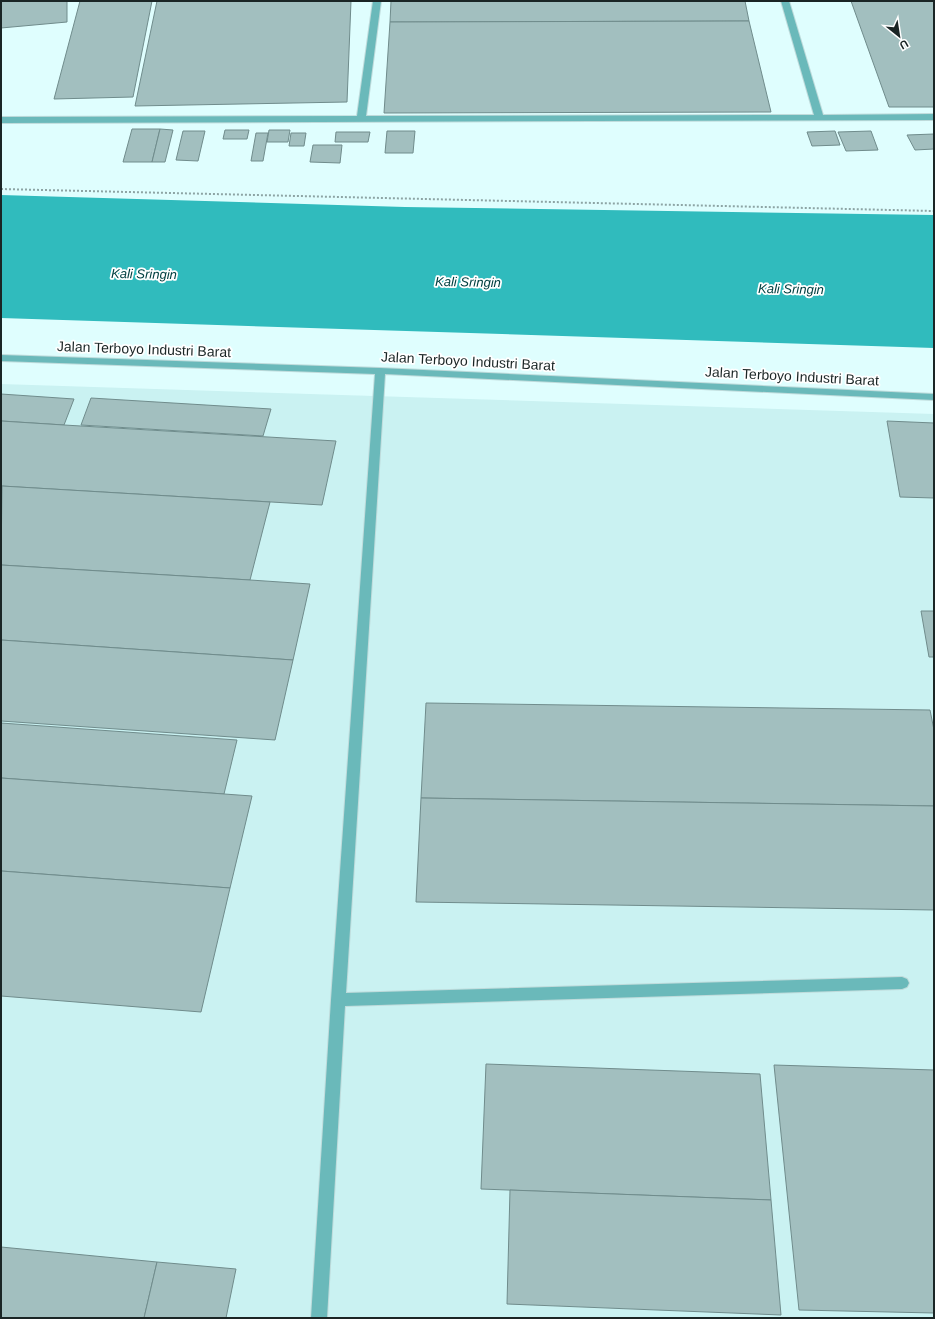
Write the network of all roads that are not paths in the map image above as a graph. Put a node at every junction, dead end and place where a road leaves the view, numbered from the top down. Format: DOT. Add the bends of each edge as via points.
graph roads {
  1 [pos="377,1"];
  2 [pos="785,1"];
  3 [pos="819,117"];
  4 [pos="934,117"];
  5 [pos="1,120"];
  6 [pos="361,120"];
  7 [pos="1,358"];
  8 [pos="380,371"];
  9 [pos="934,397"];
  10 [pos="902,983"];
  11 [pos="338,1000"];
  12 [pos="319,1318"];
  1 -- 6 [label="lane"];
  2 -- 3 [label="lane"];
  3 -- 4 [label="lane"];
  3 -- 6 [label="lane"];
  5 -- 6 [label="lane"];
  7 -- 8 [label="lane, Jalan Terboyo Industri Barat"];
  8 -- 9 [label="lane, Jalan Terboyo Industri Barat"];
  8 -- 11 [label="lane"];
  10 -- 11 [label="lane"];
  11 -- 12 [label="lane"];
}
